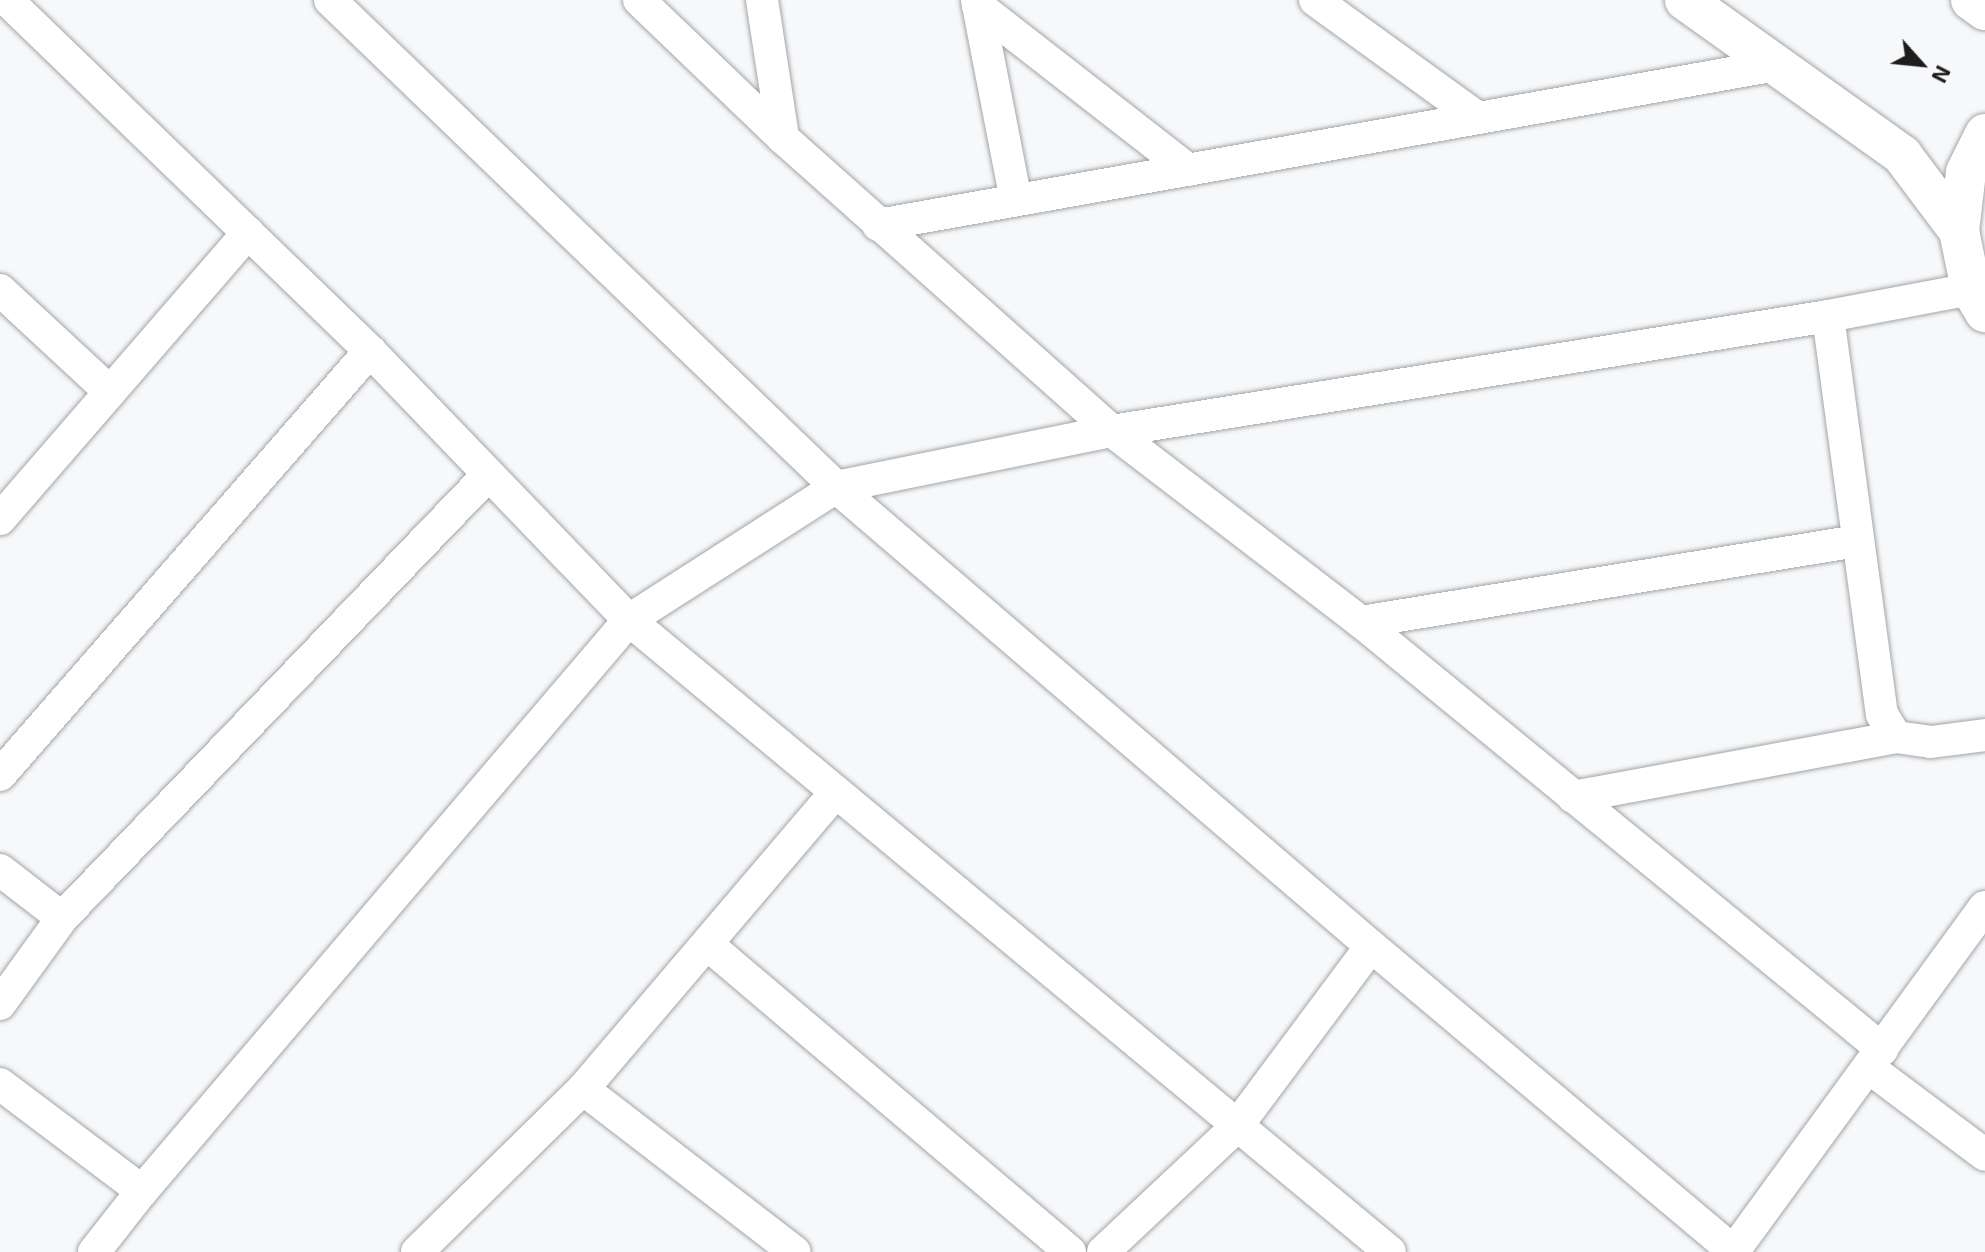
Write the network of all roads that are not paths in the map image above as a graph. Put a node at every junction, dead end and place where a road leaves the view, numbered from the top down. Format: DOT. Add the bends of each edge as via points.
graph roads {
  1 [pos="7,0"];
  2 [pos="330,0"];
  3 [pos="639,0"];
  4 [pos="762,0"];
  5 [pos="1315,0"];
  6 [pos="1685,0"];
  7 [pos="1971,0"];
  8 [pos="978,3"];
  9 [pos="1985,10"];
  10 [pos="1776,65"];
  11 [pos="1478,118"];
  12 [pos="1985,134"];
  13 [pos="783,138"];
  14 [pos="1189,170"];
  15 [pos="1016,200"];
  16 [pos="878,225"];
  17 [pos="1959,231"];
  18 [pos="248,233"];
  19 [pos="0,290"];
  20 [pos="1978,300"];
  21 [pos="1828,316"];
  22 [pos="370,351"];
  23 [pos="110,392"];
  24 [pos="1112,431"];
  25 [pos="487,476"];
  26 [pos="836,487"];
  27 [pos="0,519"];
  28 [pos="1857,541"];
  29 [pos="629,620"];
  30 [pos="1361,622"];
  31 [pos="1985,735"];
  32 [pos="1896,737"];
  33 [pos="0,775"];
  34 [pos="836,792"];
  35 [pos="1573,797"];
  36 [pos="0,870"];
  37 [pos="1985,907"];
  38 [pos="62,918"];
  39 [pos="707,944"];
  40 [pos="1371,946"];
  41 [pos="0,1004"];
  42 [pos="1875,1058"];
  43 [pos="0,1084"];
  44 [pos="583,1089"];
  45 [pos="1237,1126"];
  46 [pos="1985,1155"];
  47 [pos="142,1191"];
  48 [pos="94,1252"];
  49 [pos="417,1252"];
  50 [pos="795,1252"];
  51 [pos="1070,1252"];
  52 [pos="1103,1252"];
  53 [pos="1390,1252"];
  54 [pos="1734,1252"];
  1 -- 18 [label="street"];
  2 -- 26 [label="street"];
  3 -- 13 [label="street"];
  4 -- 13 [label="street"];
  5 -- 11 [label="street"];
  6 -- 10 [label="street"];
  7 -- 9 [label="street"];
  8 -- 14 [label="street"];
  8 -- 15 [label="street"];
  10 -- 11 [label="street"];
  10 -- 17 [label="street" via="1902,155"];
  11 -- 14 [label="street"];
  12 -- 17 [label="street" via="1966,172"];
  13 -- 16 [label="street"];
  14 -- 15 [label="street"];
  15 -- 16 [label="street"];
  16 -- 24 [label="street"];
  17 -- 20 [label="street"];
  18 -- 22 [label="street"];
  18 -- 23 [label="street"];
  19 -- 23 [label="street"];
  20 -- 21 [label="street"];
  21 -- 24 [label="street"];
  21 -- 28 [label="street"];
  22 -- 25 [label="street"];
  22 -- 33 [label="street"];
  23 -- 27 [label="street"];
  24 -- 26 [label="street"];
  24 -- 30 [label="street"];
  25 -- 29 [label="street"];
  25 -- 38 [label="street"];
  26 -- 29 [label="street"];
  26 -- 40 [label="street"];
  28 -- 30 [label="street"];
  28 -- 32 [label="street" via="1882,714"];
  29 -- 34 [label="street"];
  29 -- 47 [label="street"];
  30 -- 35 [label="street"];
  31 -- 32 [label="street" via="1931,742"];
  32 -- 35 [label="street"];
  34 -- 39 [label="street"];
  34 -- 45 [label="street"];
  35 -- 42 [label="street"];
  36 -- 38 [label="street"];
  37 -- 42 [label="street"];
  38 -- 41 [label="street"];
  39 -- 44 [label="street"];
  39 -- 51 [label="street"];
  40 -- 45 [label="street"];
  40 -- 54 [label="street"];
  42 -- 46 [label="street"];
  42 -- 54 [label="street"];
  43 -- 47 [label="street"];
  44 -- 49 [label="street"];
  44 -- 50 [label="street"];
  45 -- 52 [label="street"];
  45 -- 53 [label="street"];
  47 -- 48 [label="street"];
}
